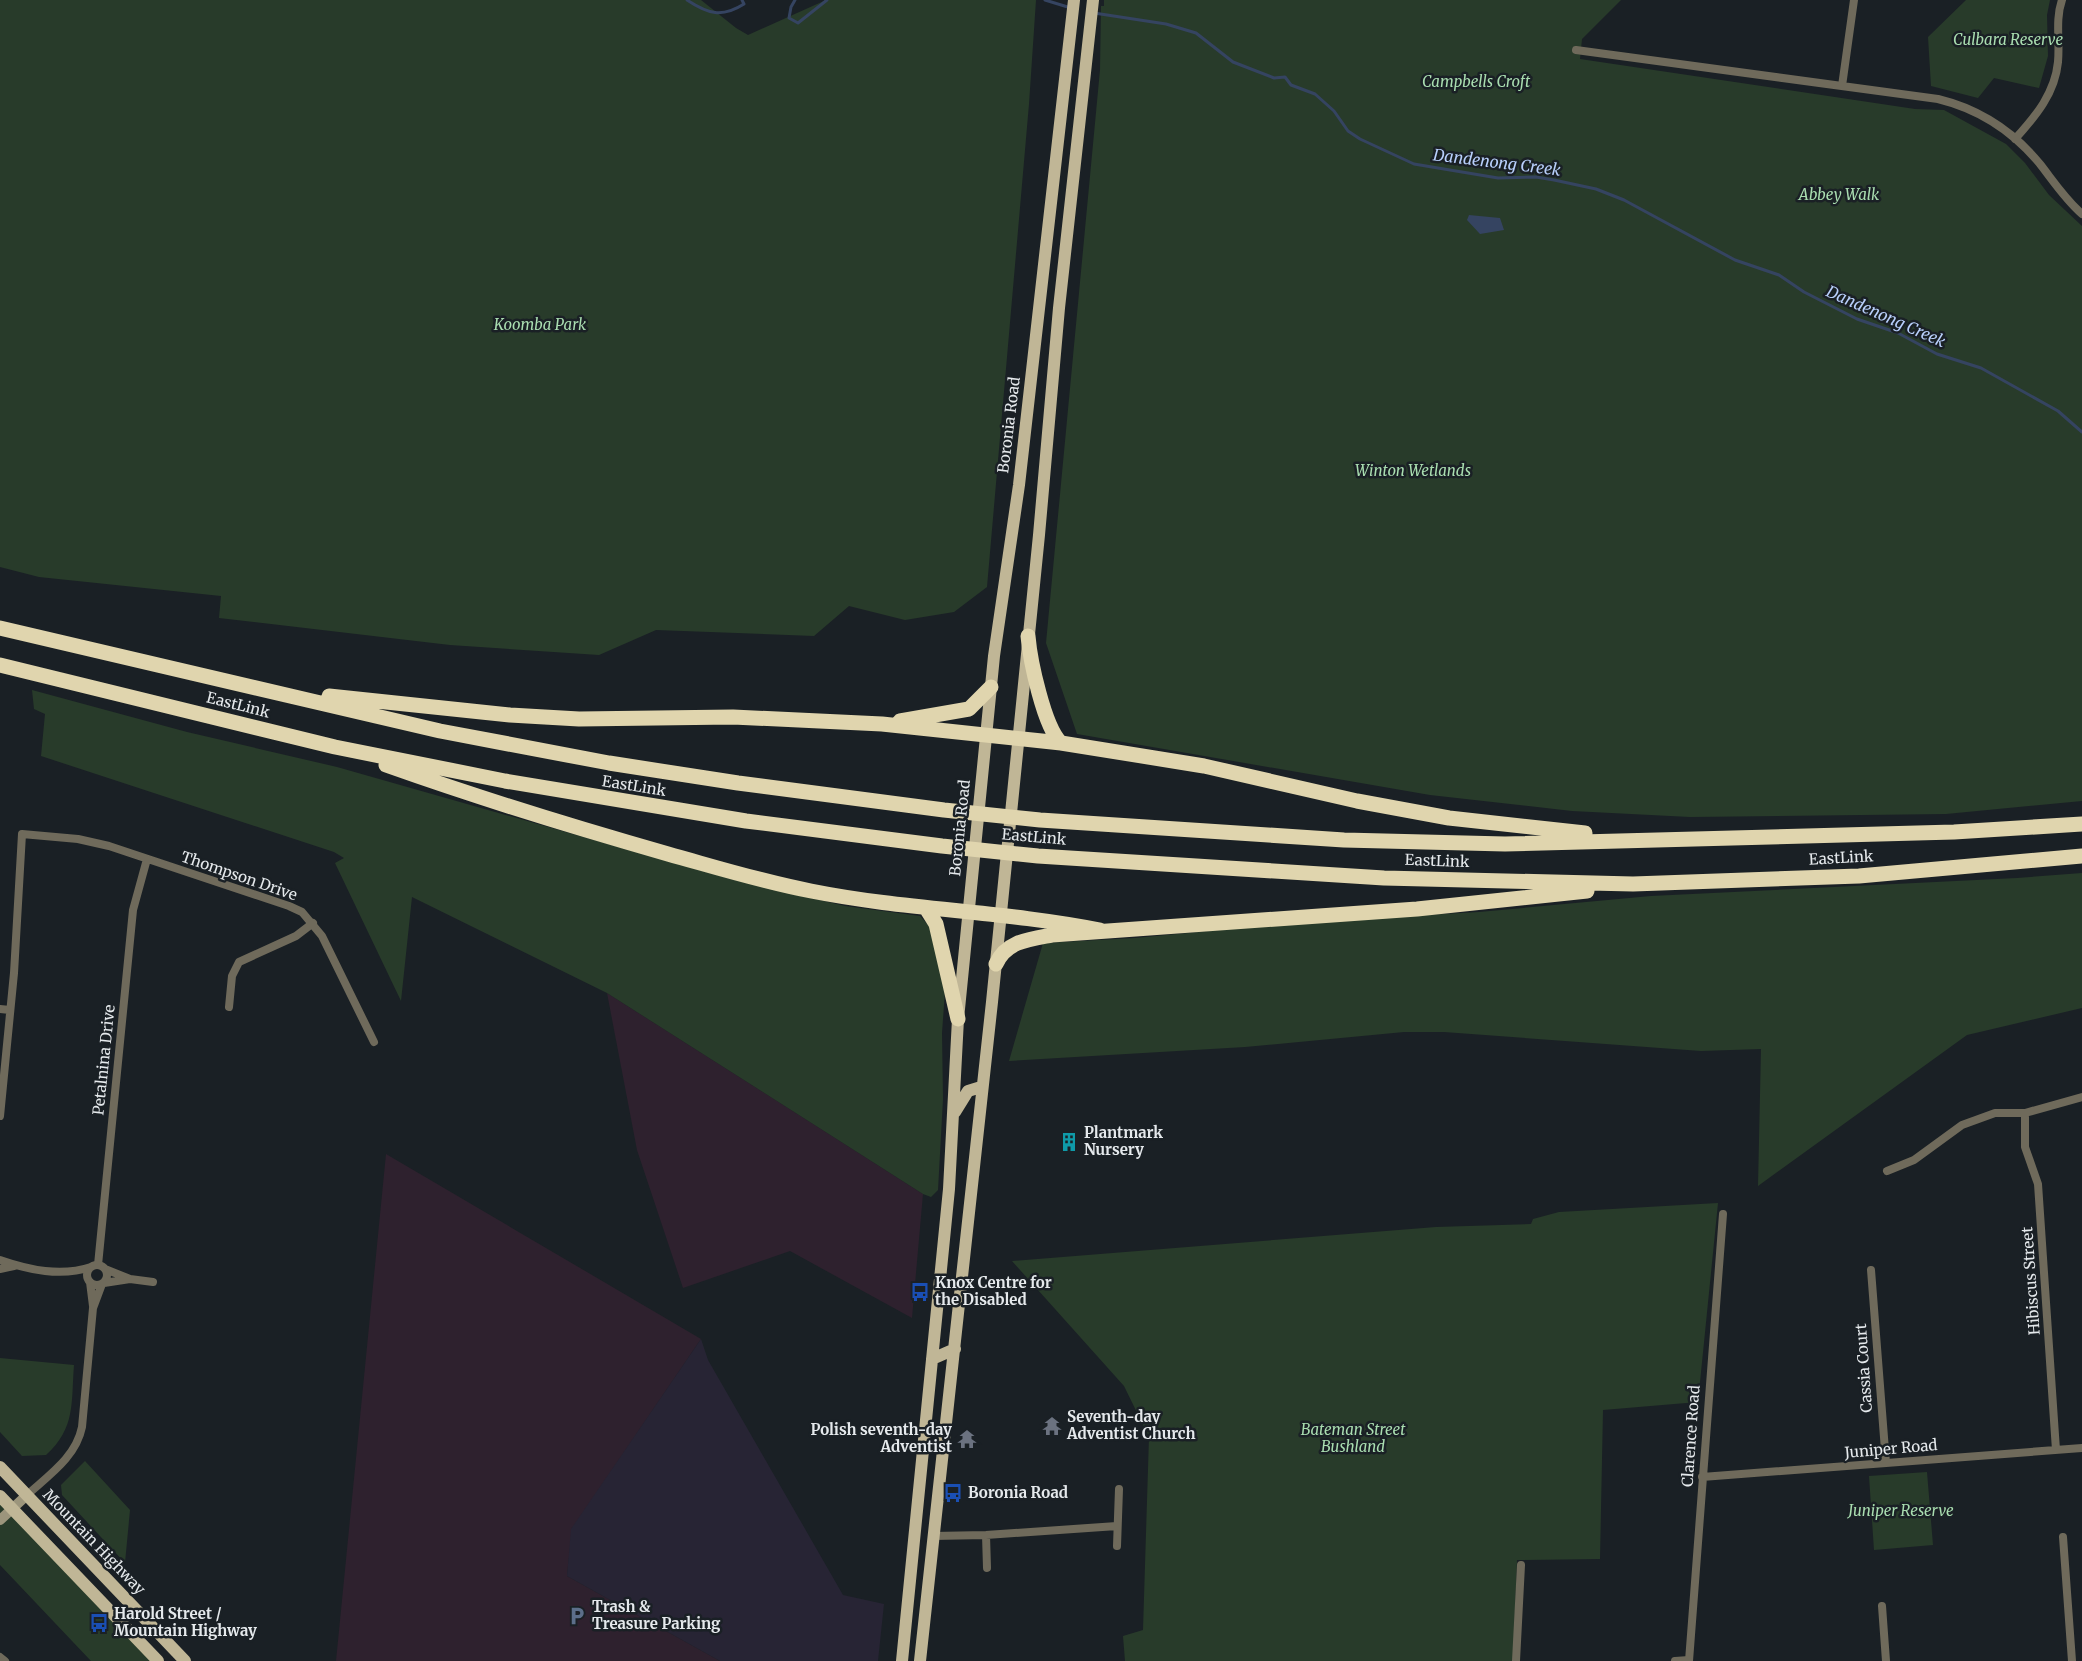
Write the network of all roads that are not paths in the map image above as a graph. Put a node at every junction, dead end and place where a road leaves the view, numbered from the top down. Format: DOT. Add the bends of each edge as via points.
graph roads {
  1 [pos="1074,0"];
  2 [pos="1093,0"];
  3 [pos="1854,0"];
  4 [pos="2062,0"];
  5 [pos="1576,50"];
  6 [pos="1842,86"];
  7 [pos="2015,139"];
  8 [pos="2082,214"];
  9 [pos="1040,305"];
  10 [pos="1059,308"];
  11 [pos="0,628"];
  12 [pos="1028,636"];
  13 [pos="0,665"];
  14 [pos="991,688"];
  15 [pos="272,691"];
  16 [pos="882,724"];
  17 [pos="986,735"];
  18 [pos="1018,739"];
  19 [pos="1061,743"];
  20 [pos="335,747"];
  21 [pos="2082,824"];
  22 [pos="1648,839"];
  23 [pos="2082,856"];
  24 [pos="147,859"];
  25 [pos="1633,884"];
  26 [pos="926,908"];
  27 [pos="968,913"];
  28 [pos="1001,916"];
  29 [pos="313,923"];
  30 [pos="1100,930"];
  31 [pos="996,964"];
  32 [pos="229,1007"];
  33 [pos="0,1009"];
  34 [pos="10,1010"];
  35 [pos="958,1019"];
  36 [pos="374,1042"];
  37 [pos="982,1087"];
  38 [pos="2082,1097"];
  39 [pos="2025,1113"];
  40 [pos="0,1116"];
  41 [pos="953,1116"];
  42 [pos="1887,1171"];
  43 [pos="946,1207"];
  44 [pos="969,1210"];
  45 [pos="1723,1214"];
  46 [pos="0,1260"];
  47 [pos="16,1266"];
  48 [pos="98,1267"];
  49 [pos="0,1269"];
  50 [pos="1871,1270"];
  51 [pos="69,1273"];
  52 [pos="130,1279"];
  53 [pos="89,1282"];
  54 [pos="154,1282"];
  55 [pos="103,1283"];
  56 [pos="94,1308"];
  57 [pos="955,1349"];
  58 [pos="932,1359"];
  59 [pos="2082,1448"];
  60 [pos="2056,1450"];
  61 [pos="1886,1463"];
  62 [pos="0,1467"];
  63 [pos="1702,1477"];
  64 [pos="1118,1489"];
  65 [pos="27,1495"];
  66 [pos="0,1496"];
  67 [pos="12,1509"];
  68 [pos="0,1520"];
  69 [pos="1117,1526"];
  70 [pos="986,1535"];
  71 [pos="933,1536"];
  72 [pos="2063,1537"];
  73 [pos="1117,1546"];
  74 [pos="1521,1565"];
  75 [pos="987,1568"];
  76 [pos="1882,1606"];
  77 [pos="155,1629"];
  78 [pos="165,1640"];
  79 [pos="146,1648"];
  80 [pos="0,1657"];
  81 [pos="1689,1660"];
  82 [pos="5,1661"];
  83 [pos="158,1661"];
  84 [pos="186,1661"];
  85 [pos="902,1661"];
  86 [pos="920,1661"];
  87 [pos="1516,1661"];
  88 [pos="1675,1661"];
  89 [pos="1886,1661"];
  90 [pos="2072,1661"];
  1 -- 9 [label="main road, Boronia Road"];
  2 -- 10 [label="main road"];
  3 -- 6 [label="street"];
  4 -- 7 [label="street" via="2058,11 2058,62 2052,89 2038,114"];
  5 -- 6 [label="street"];
  6 -- 7 [label="street" via="1962,105 1981,114"];
  7 -- 8 [label="street"];
  9 -- 10 [label="main road"];
  9 -- 14 [label="main road, Boronia Road"];
  10 -- 12 [label="main road"];
  11 -- 15 [label="highway, EastLink"];
  12 -- 18 [label="main road"];
  12 -- 19 [label="highway" via="1050,729"];
  13 -- 20 [label="highway, EastLink"];
  14 -- 16 [label="highway" via="969,709"];
  14 -- 17 [label="main road, Boronia Road"];
  15 -- 16 [label="highway" via="579,719 733,717"];
  15 -- 22 [label="highway, EastLink" via="440,731 609,763 944,810 1040,820 1344,840 1505,844"];
  16 -- 17 [label="highway"];
  17 -- 18 [label="highway"];
  17 -- 27 [label="main road, Boronia Road"];
  18 -- 19 [label="highway"];
  18 -- 28 [label="main road"];
  19 -- 22 [label="highway" via="1204,766 1357,801 1450,818"];
  20 -- 25 [label="highway, EastLink" via="642,805 942,846 1038,856 1384,878"];
  20 -- 26 [label="highway" via="475,796 734,872 809,891"];
  21 -- 22 [label="highway, EastLink" via="1954,832"];
  23 -- 25 [label="highway, EastLink" via="1859,876"];
  24 -- 29 [label="street, Thompson Drive" via="289,906 302,912"];
  24 -- 34 [label="street, Thompson Drive" via="84,840 22,834"];
  24 -- 48 [label="street, Petalnina Drive" via="133,910"];
  25 -- 30 [label="highway" via="1417,909"];
  26 -- 27 [label="highway"];
  26 -- 35 [label="highway" via="936,924"];
  27 -- 28 [label="highway"];
  27 -- 35 [label="main road, Boronia Road"];
  28 -- 30 [label="highway" via="1055,921"];
  28 -- 31 [label="main road"];
  29 -- 32 [label="street" via="296,936 239,962 232,976"];
  29 -- 36 [label="street, Thompson Drive"];
  30 -- 31 [label="highway" via="1052,935 1018,943 1004,950"];
  31 -- 37 [label="main road"];
  33 -- 34 [label="street"];
  34 -- 40 [label="street"];
  35 -- 41 [label="main road, Boronia Road"];
  37 -- 41 [label="main road" via="968,1091"];
  37 -- 44 [label="main road"];
  38 -- 39 [label="street"];
  39 -- 42 [label="street" via="1995,1113 1962,1125 1914,1160"];
  39 -- 60 [label="street, Hibiscus Street" via="2025,1146 2038,1184"];
  41 -- 43 [label="main road, Boronia Road"];
  43 -- 44 [label="main road"];
  43 -- 58 [label="main road, Boronia Road"];
  44 -- 57 [label="main road"];
  45 -- 63 [label="street, Clarence Road"];
  46 -- 47 [label="street"];
  47 -- 49 [label="street"];
  47 -- 51 [label="street"];
  48 -- 51 [label="street"];
  48 -- 52 [label="street"];
  48 -- 53 [label="street" via="87,1272"];
  48 -- 55 [label="street" via="107,1278"];
  50 -- 61 [label="street, Cassia Court"];
  51 -- 53 [label="street"];
  52 -- 54 [label="street"];
  52 -- 55 [label="street"];
  53 -- 55 [label="street"];
  53 -- 56 [label="street"];
  55 -- 56 [label="street"];
  56 -- 65 [label="street" via="82,1427 77,1444 70,1455"];
  57 -- 58 [label="main road"];
  57 -- 71 [label="main road"];
  58 -- 85 [label="main road, Boronia Road"];
  59 -- 60 [label="street, Juniper Road"];
  60 -- 61 [label="street, Juniper Road"];
  61 -- 63 [label="street, Juniper Road"];
  62 -- 65 [label="main road, Mountain Highway"];
  63 -- 81 [label="street, Clarence Road"];
  64 -- 69 [label="street"];
  65 -- 67 [label="street"];
  65 -- 77 [label="main road, Mountain Highway"];
  66 -- 67 [label="main road"];
  67 -- 68 [label="street"];
  67 -- 79 [label="main road"];
  69 -- 70 [label="street"];
  69 -- 73 [label="street"];
  70 -- 71 [label="street"];
  70 -- 75 [label="street"];
  71 -- 86 [label="main road"];
  72 -- 90 [label="street"];
  74 -- 87 [label="street"];
  76 -- 89 [label="street"];
  77 -- 78 [label="main road, Mountain Highway"];
  77 -- 79 [label="main road"];
  78 -- 79 [label="main road"];
  78 -- 84 [label="main road, Mountain Highway"];
  79 -- 83 [label="main road"];
  80 -- 82 [label="street"];
  81 -- 88 [label="street"];
}
